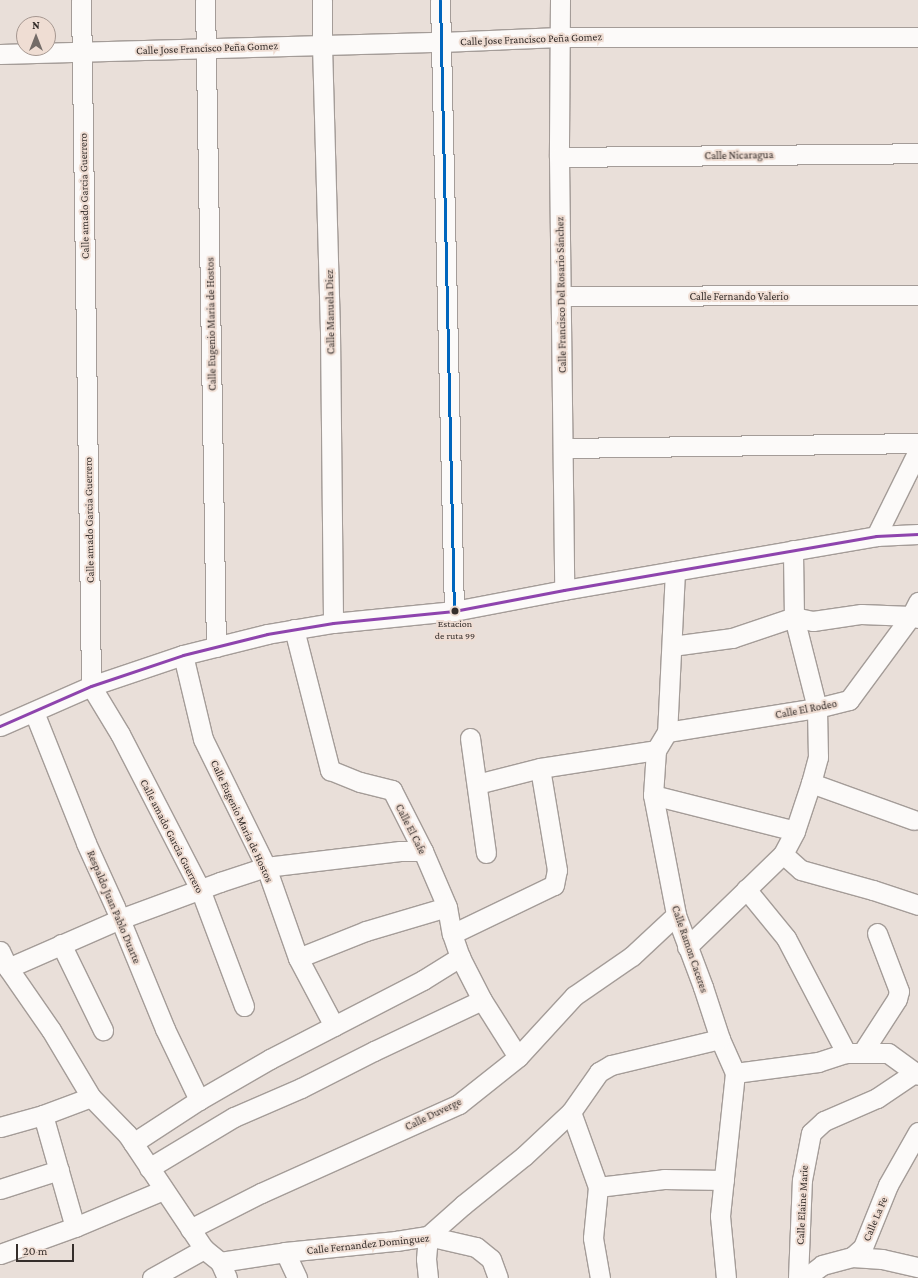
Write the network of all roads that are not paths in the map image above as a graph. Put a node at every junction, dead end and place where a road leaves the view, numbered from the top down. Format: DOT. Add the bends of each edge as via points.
graph roads {
  1 [pos="82,0"];
  2 [pos="205,0"];
  3 [pos="322,0"];
  4 [pos="440,0"];
  5 [pos="560,0"];
  6 [pos="560,37"];
  7 [pos="918,37"];
  8 [pos="441,42"];
  9 [pos="322,45"];
  10 [pos="205,48"];
  11 [pos="82,52"];
  12 [pos="0,54"];
  13 [pos="918,153"];
  14 [pos="559,157"];
  15 [pos="918,295"];
  16 [pos="561,296"];
  17 [pos="918,443"];
  18 [pos="563,448"];
  19 [pos="918,450"];
  20 [pos="918,534"];
  21 [pos="876,536"];
  22 [pos="793,550"];
  23 [pos="675,571"];
  24 [pos="564,590"];
  25 [pos="454,611"];
  26 [pos="916,612"];
  27 [pos="794,617"];
  28 [pos="333,623"];
  29 [pos="294,630"];
  30 [pos="672,646"];
  31 [pos="216,647"];
  32 [pos="183,655"];
  33 [pos="91,686"];
  34 [pos="817,708"];
  35 [pos="34,712"];
  36 [pos="0,726"];
  37 [pos="667,732"];
  38 [pos="470,738"];
  39 [pos="656,750"];
  40 [pos="540,768"];
  41 [pos="811,783"];
  42 [pos="477,784"];
  43 [pos="653,795"];
  44 [pos="914,820"];
  45 [pos="795,831"];
  46 [pos="423,851"];
  47 [pos="486,853"];
  48 [pos="783,854"];
  49 [pos="266,868"];
  50 [pos="200,889"];
  51 [pos="746,889"];
  52 [pos="918,905"];
  53 [pos="447,907"];
  54 [pos="676,915"];
  55 [pos="120,919"];
  56 [pos="452,934"];
  57 [pos="877,934"];
  58 [pos="61,944"];
  59 [pos="687,947"];
  60 [pos="0,951"];
  61 [pos="460,957"];
  62 [pos="298,958"];
  63 [pos="7,975"];
  64 [pos="482,1000"];
  65 [pos="244,1006"];
  66 [pos="334,1026"];
  67 [pos="103,1030"];
  68 [pos="720,1039"];
  69 [pos="854,1053"];
  70 [pos="518,1057"];
  71 [pos="735,1073"];
  72 [pos="916,1074"];
  73 [pos="91,1097"];
  74 [pos="199,1100"];
  75 [pos="571,1112"];
  76 [pos="43,1115"];
  77 [pos="0,1127"];
  78 [pos="918,1132"];
  79 [pos="133,1143"];
  80 [pos="149,1168"];
  81 [pos="59,1170"];
  82 [pos="724,1180"];
  83 [pos="598,1187"];
  84 [pos="0,1190"];
  85 [pos="163,1190"];
  86 [pos="74,1227"];
  87 [pos="190,1229"];
  88 [pos="428,1236"];
  89 [pos="204,1249"];
  90 [pos="285,1252"];
  91 [pos="0,1254"];
  92 [pos="852,1258"];
  93 [pos="918,1268"];
  94 [pos="224,1270"];
  95 [pos="152,1278"];
  96 [pos="297,1278"];
  97 [pos="428,1278"];
  98 [pos="498,1278"];
  99 [pos="600,1278"];
  100 [pos="726,1278"];
  101 [pos="798,1278"];
  102 [pos="805,1278"];
  1 -- 11 [label="street, Calle amado Garcia Guerrero"];
  2 -- 10 [label="street, Calle Eugenio Maria de Hostos"];
  3 -- 9 [label="street, Calle Manuela Diez"];
  4 -- 8 [label="street"];
  5 -- 6 [label="street, Calle Francisco Del Rosario Sánchez"];
  6 -- 7 [label="street, Calle Jose Francisco Peña Gomez"];
  6 -- 8 [label="street, Calle Jose Francisco Peña Gomez"];
  6 -- 14 [label="street, Calle Francisco Del Rosario Sánchez"];
  8 -- 9 [label="street, Calle Jose Francisco Peña Gomez"];
  8 -- 25 [label="street"];
  9 -- 10 [label="street, Calle Jose Francisco Peña Gomez"];
  9 -- 28 [label="street, Calle Manuela Diez" via="330,332"];
  10 -- 11 [label="street, Calle Jose Francisco Peña Gomez"];
  10 -- 31 [label="street, Calle Eugenio Maria de Hostos"];
  11 -- 12 [label="street, Calle Jose Francisco Peña Gomez"];
  11 -- 33 [label="street, Calle amado Garcia Guerrero"];
  13 -- 14 [label="street, Calle Nicaragua"];
  14 -- 16 [label="street, Calle Francisco Del Rosario Sánchez"];
  15 -- 16 [label="street, Calle Fernando Valerio"];
  16 -- 18 [label="street, Calle Francisco Del Rosario Sánchez"];
  17 -- 18 [label="street"];
  18 -- 24 [label="street, Calle Francisco Del Rosario Sánchez"];
  19 -- 21 [label="street"];
  20 -- 21 [label="street"];
  21 -- 22 [label="street"];
  22 -- 23 [label="street"];
  22 -- 27 [label="street"];
  23 -- 24 [label="street"];
  23 -- 30 [label="street, Calle Ramon Caceres"];
  24 -- 25 [label="street"];
  25 -- 28 [label="street"];
  26 -- 27 [label="street" via="861,614 812,621"];
  26 -- 34 [label="street, Calle El Rodeo" via="849,700"];
  27 -- 30 [label="street" via="732,638"];
  27 -- 34 [label="street"];
  28 -- 29 [label="street"];
  29 -- 31 [label="street"];
  29 -- 46 [label="street, Calle El Cafe" via="330,770 360,782 392,790"];
  30 -- 37 [label="street, Calle Ramon Caceres"];
  31 -- 32 [label="street"];
  32 -- 33 [label="street"];
  32 -- 49 [label="street, Calle Eugenio Maria de Hostos" via="203,739"];
  33 -- 35 [label="street"];
  33 -- 50 [label="street, Calle amado Garcia Guerrero" via="120,734"];
  34 -- 37 [label="street, Calle El Rodeo"];
  34 -- 41 [label="street" via="818,757"];
  35 -- 36 [label="street"];
  35 -- 55 [label="street, Respaldo Juan Pablo Duarte" via="86,843"];
  37 -- 39 [label="street, Calle Ramon Caceres"];
  38 -- 42 [label="street"];
  39 -- 40 [label="street"];
  39 -- 43 [label="street, Calle Ramon Caceres"];
  40 -- 42 [label="street"];
  40 -- 56 [label="street" via="557,870 554,886"];
  41 -- 44 [label="street"];
  41 -- 45 [label="street"];
  42 -- 47 [label="street"];
  43 -- 45 [label="street"];
  43 -- 54 [label="street, Calle Ramon Caceres"];
  45 -- 48 [label="street"];
  46 -- 49 [label="street" via="400,851"];
  46 -- 53 [label="street, Calle El Cafe"];
  48 -- 51 [label="street"];
  48 -- 52 [label="street" via="801,870"];
  49 -- 50 [label="street"];
  49 -- 62 [label="street, Calle Eugenio Maria de Hostos"];
  50 -- 55 [label="street"];
  50 -- 65 [label="street, Calle amado Garcia Guerrero"];
  51 -- 59 [label="street"];
  51 -- 69 [label="street" via="786,938"];
  53 -- 56 [label="street, Calle El Cafe"];
  53 -- 62 [label="street" via="366,931"];
  54 -- 59 [label="street, Calle Ramon Caceres"];
  54 -- 70 [label="street, Calle Duverge" via="632,956 574,996"];
  55 -- 58 [label="street"];
  55 -- 74 [label="street, Respaldo Juan Pablo Duarte" via="165,1029"];
  56 -- 61 [label="street, Calle El Cafe"];
  57 -- 69 [label="street" via="899,991 897,999"];
  58 -- 63 [label="street"];
  58 -- 67 [label="street"];
  59 -- 68 [label="street, Calle Ramon Caceres" via="704,987"];
  60 -- 63 [label="street"];
  61 -- 64 [label="street, Calle El Cafe"];
  61 -- 66 [label="street" via="423,980"];
  62 -- 66 [label="street, Calle Eugenio Maria de Hostos"];
  63 -- 73 [label="street" via="51,1030"];
  64 -- 70 [label="street, Calle El Cafe"];
  64 -- 80 [label="street" via="301,1088 234,1117"];
  66 -- 74 [label="street"];
  68 -- 71 [label="street, Calle Ramon Caceres"];
  68 -- 75 [label="street" via="611,1065 599,1072"];
  69 -- 71 [label="street" via="818,1062"];
  69 -- 72 [label="street" via="888,1053"];
  70 -- 87 [label="street, Calle Duverge" via="459,1104 261,1193"];
  71 -- 82 [label="street, Calle Ramon Caceres"];
  72 -- 101 [label="street, Calle Elaine Marie" via="877,1098 824,1121 811,1134 802,1180"];
  73 -- 76 [label="street"];
  73 -- 79 [label="street"];
  74 -- 79 [label="street"];
  75 -- 83 [label="street"];
  75 -- 88 [label="street" via="524,1156"];
  76 -- 77 [label="street"];
  76 -- 81 [label="street"];
  78 -- 92 [label="street, Calle La Fe" via="888,1185 863,1246"];
  79 -- 80 [label="street"];
  80 -- 85 [label="street"];
  81 -- 84 [label="street"];
  81 -- 86 [label="street"];
  82 -- 83 [label="street" via="664,1179"];
  82 -- 100 [label="street, Calle Ramon Caceres" via="720,1216"];
  83 -- 99 [label="street" via="593,1238"];
  85 -- 86 [label="street"];
  85 -- 87 [label="street"];
  86 -- 91 [label="street"];
  87 -- 89 [label="street"];
  88 -- 90 [label="street, Calle Fernandez Dominguez"];
  88 -- 97 [label="street"];
  88 -- 98 [label="street, Calle Fernandez Dominguez" via="476,1247 491,1259"];
  89 -- 94 [label="street"];
  89 -- 95 [label="street"];
  90 -- 94 [label="street, Calle Fernandez Dominguez"];
  90 -- 96 [label="street"];
  92 -- 93 [label="street" via="882,1259"];
  92 -- 102 [label="street" via="822,1265"];
}
